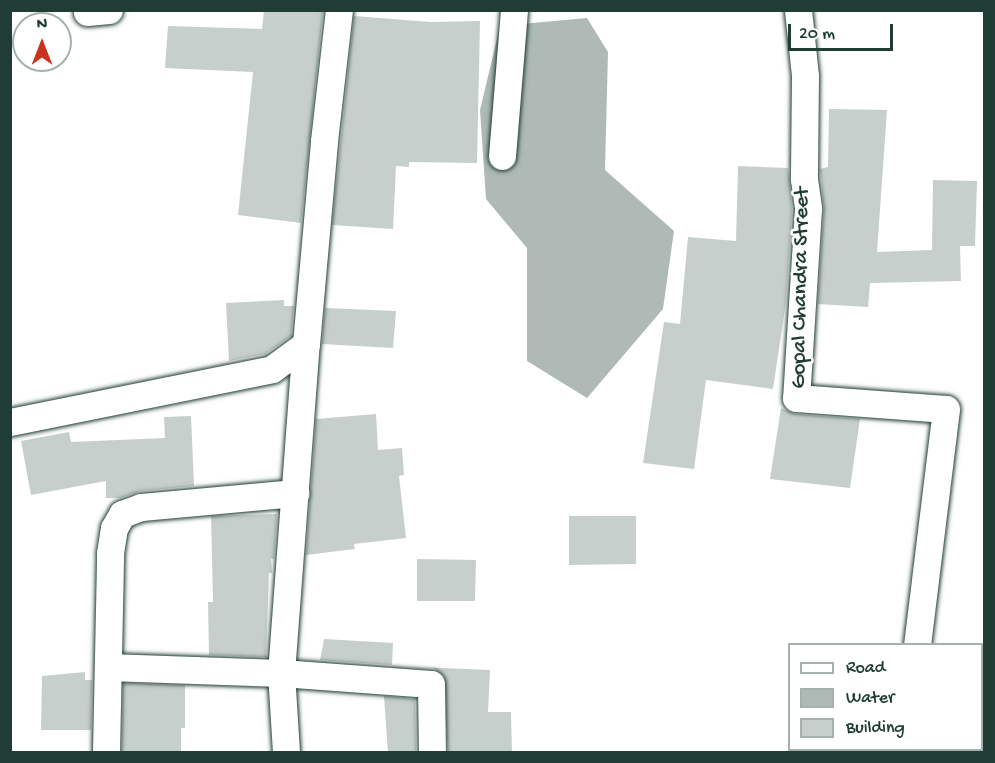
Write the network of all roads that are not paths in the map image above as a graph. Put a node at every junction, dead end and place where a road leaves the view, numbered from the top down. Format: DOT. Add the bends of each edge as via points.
graph roads {
  1 [pos="339,10"];
  2 [pos="514,10"];
  3 [pos="798,10"];
  4 [pos="502,156"];
  5 [pos="306,344"];
  6 [pos="10,422"];
  7 [pos="295,493"];
  8 [pos="917,643"];
  9 [pos="108,667"];
  10 [pos="280,673"];
  11 [pos="106,753"];
  12 [pos="286,753"];
  13 [pos="432,753"];
  1 -- 5 [label="street"];
  2 -- 4 [label="street"];
  3 -- 8 [label="street, Gopal Chandra Street" via="805,76 804,178 808,209 795,398 946,409"];
  5 -- 6 [label="street" via="272,369"];
  5 -- 7 [label="street"];
  7 -- 9 [label="street" via="141,507 122,513 114,528 110,553"];
  7 -- 10 [label="street"];
  9 -- 10 [label="street"];
  9 -- 11 [label="street"];
  10 -- 12 [label="street"];
  10 -- 13 [label="street" via="431,684"];
}
